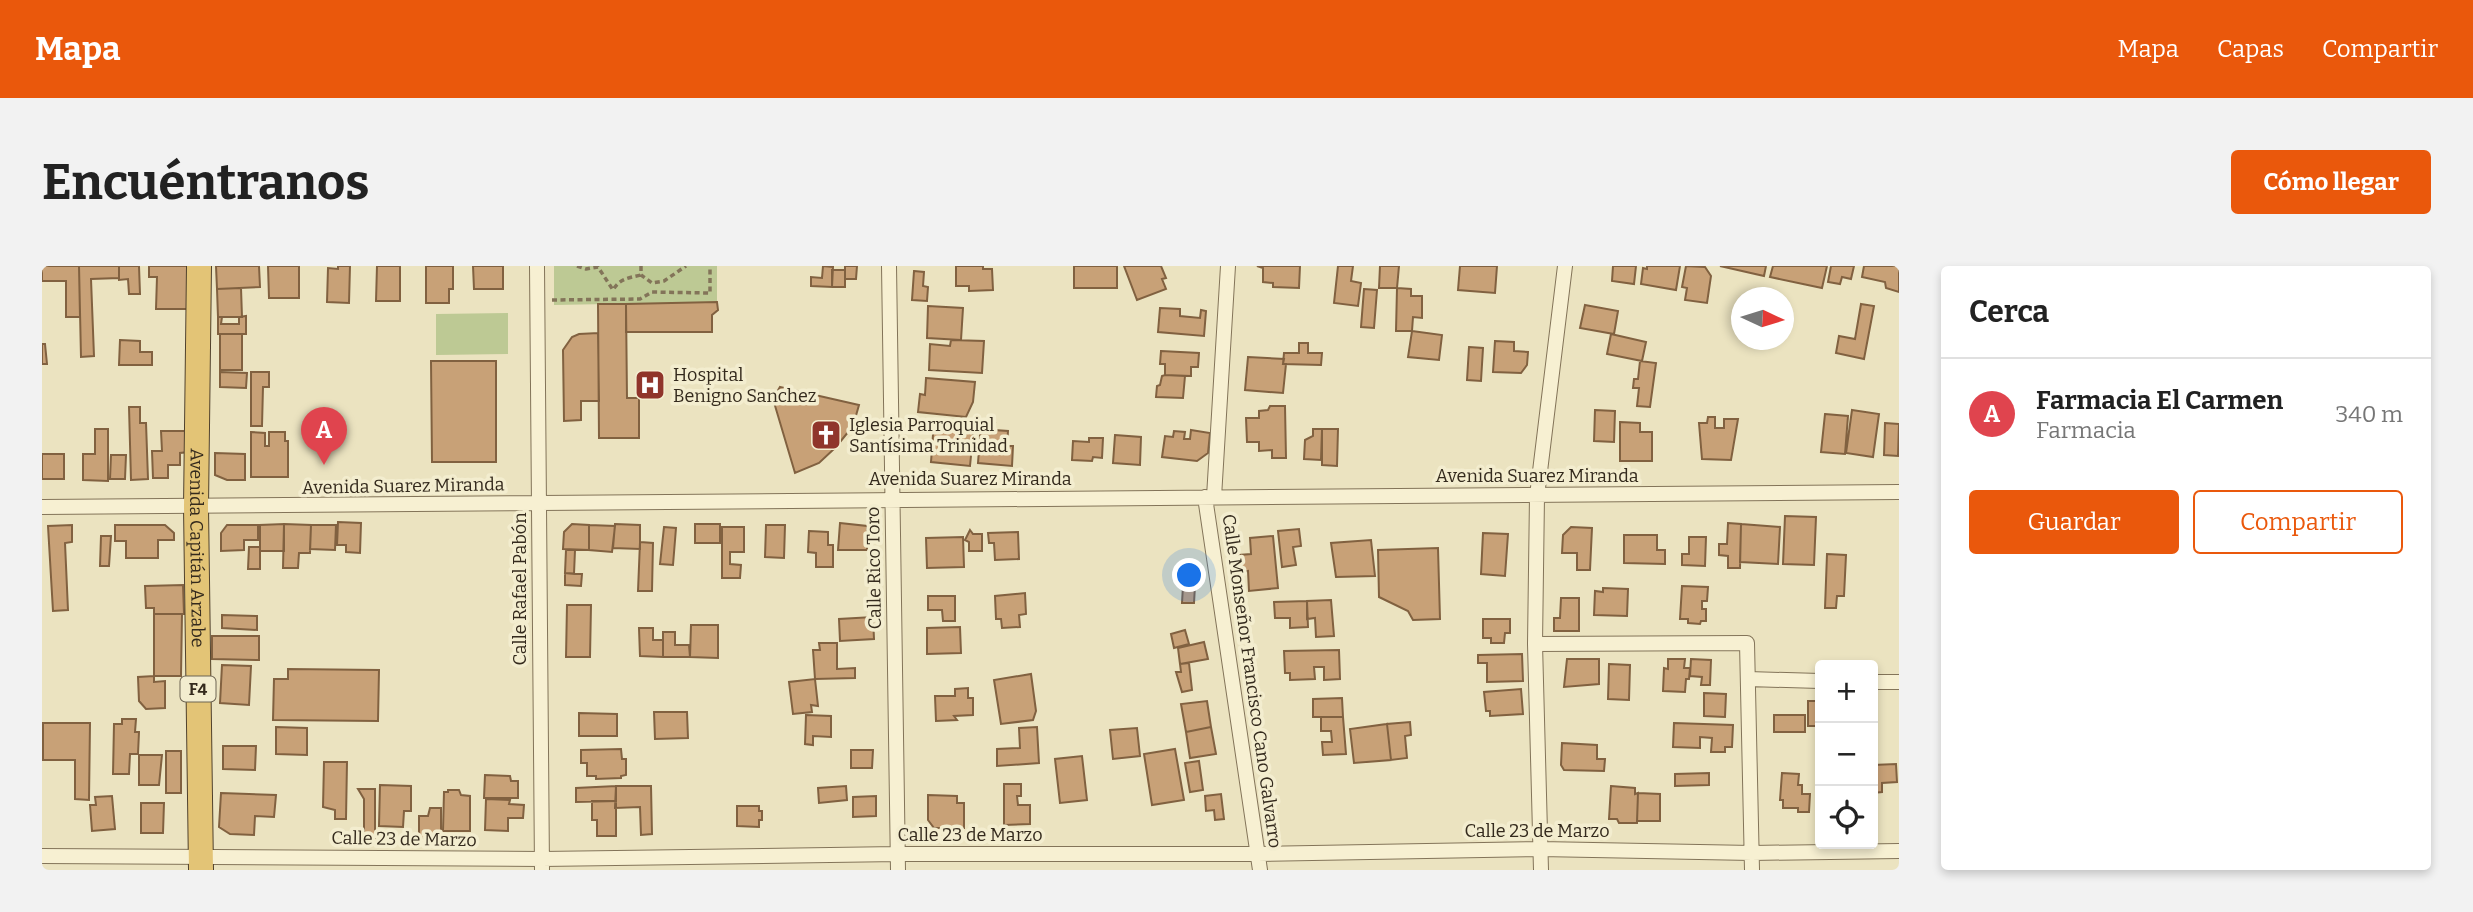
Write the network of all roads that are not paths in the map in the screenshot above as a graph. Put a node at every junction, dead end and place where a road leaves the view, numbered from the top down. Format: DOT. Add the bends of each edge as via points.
graph roads {
  1 [pos="199,266"];
  2 [pos="537,266"];
  3 [pos="889,266"];
  4 [pos="1228,266"];
  5 [pos="1565,266"];
  6 [pos="1899,492"];
  7 [pos="1537,496"];
  8 [pos="1210,497"];
  9 [pos="892,499"];
  10 [pos="539,504"];
  11 [pos="42,507"];
  12 [pos="196,508"];
  13 [pos="1535,644"];
  14 [pos="1748,679"];
  15 [pos="1815,681"];
  16 [pos="1878,682"];
  17 [pos="1899,682"];
  18 [pos="1541,849"];
  19 [pos="1899,851"];
  20 [pos="1752,853"];
  21 [pos="898,854"];
  22 [pos="1258,854"];
  23 [pos="42,856"];
  24 [pos="201,863"];
  25 [pos="542,865"];
  26 [pos="898,870"];
  27 [pos="1260,870"];
  28 [pos="1541,870"];
  29 [pos="1752,870"];
  1 -- 12 [label="highway, Avenida Capitán Arzabe / F4"];
  2 -- 10 [label="street, Calle Rafael Pabón"];
  3 -- 9 [label="street, Calle Rico Toro"];
  4 -- 8 [label="street, Calle Monseñor Francisco Cano Galvarro"];
  5 -- 7 [label="street"];
  6 -- 7 [label="street, Avenida Suarez Miranda"];
  7 -- 8 [label="street, Avenida Suarez Miranda"];
  7 -- 13 [label="street"];
  8 -- 9 [label="street, Avenida Suarez Miranda"];
  8 -- 22 [label="street, Calle Monseñor Francisco Cano Galvarro"];
  9 -- 10 [label="street, Avenida Suarez Miranda"];
  9 -- 21 [label="street, Calle Rico Toro"];
  10 -- 12 [label="street, Avenida Suarez Miranda"];
  10 -- 25 [label="street, Calle Rafael Pabón"];
  11 -- 12 [label="street, Avenida Suarez Miranda"];
  12 -- 24 [label="highway, Avenida Capitán Arzabe / F4"];
  13 -- 14 [label="street" via="1748,643"];
  13 -- 18 [label="street"];
  14 -- 15 [label="street"];
  14 -- 20 [label="street"];
  16 -- 17 [label="street"];
  18 -- 20 [label="street, Calle 23 de Marzo"];
  18 -- 22 [label="street, Calle 23 de Marzo"];
  18 -- 28 [label="street"];
  19 -- 20 [label="street, Calle 23 de Marzo"];
  20 -- 29 [label="street"];
  21 -- 22 [label="street, Calle 23 de Marzo"];
  21 -- 25 [label="street, Calle 23 de Marzo"];
  21 -- 26 [label="street, Calle Rico Toro"];
  22 -- 27 [label="street, Calle Monseñor Francisco Cano Galvarro"];
  23 -- 24 [label="street, Calle 23 de Marzo"];
  24 -- 25 [label="street, Calle 23 de Marzo"];
}
